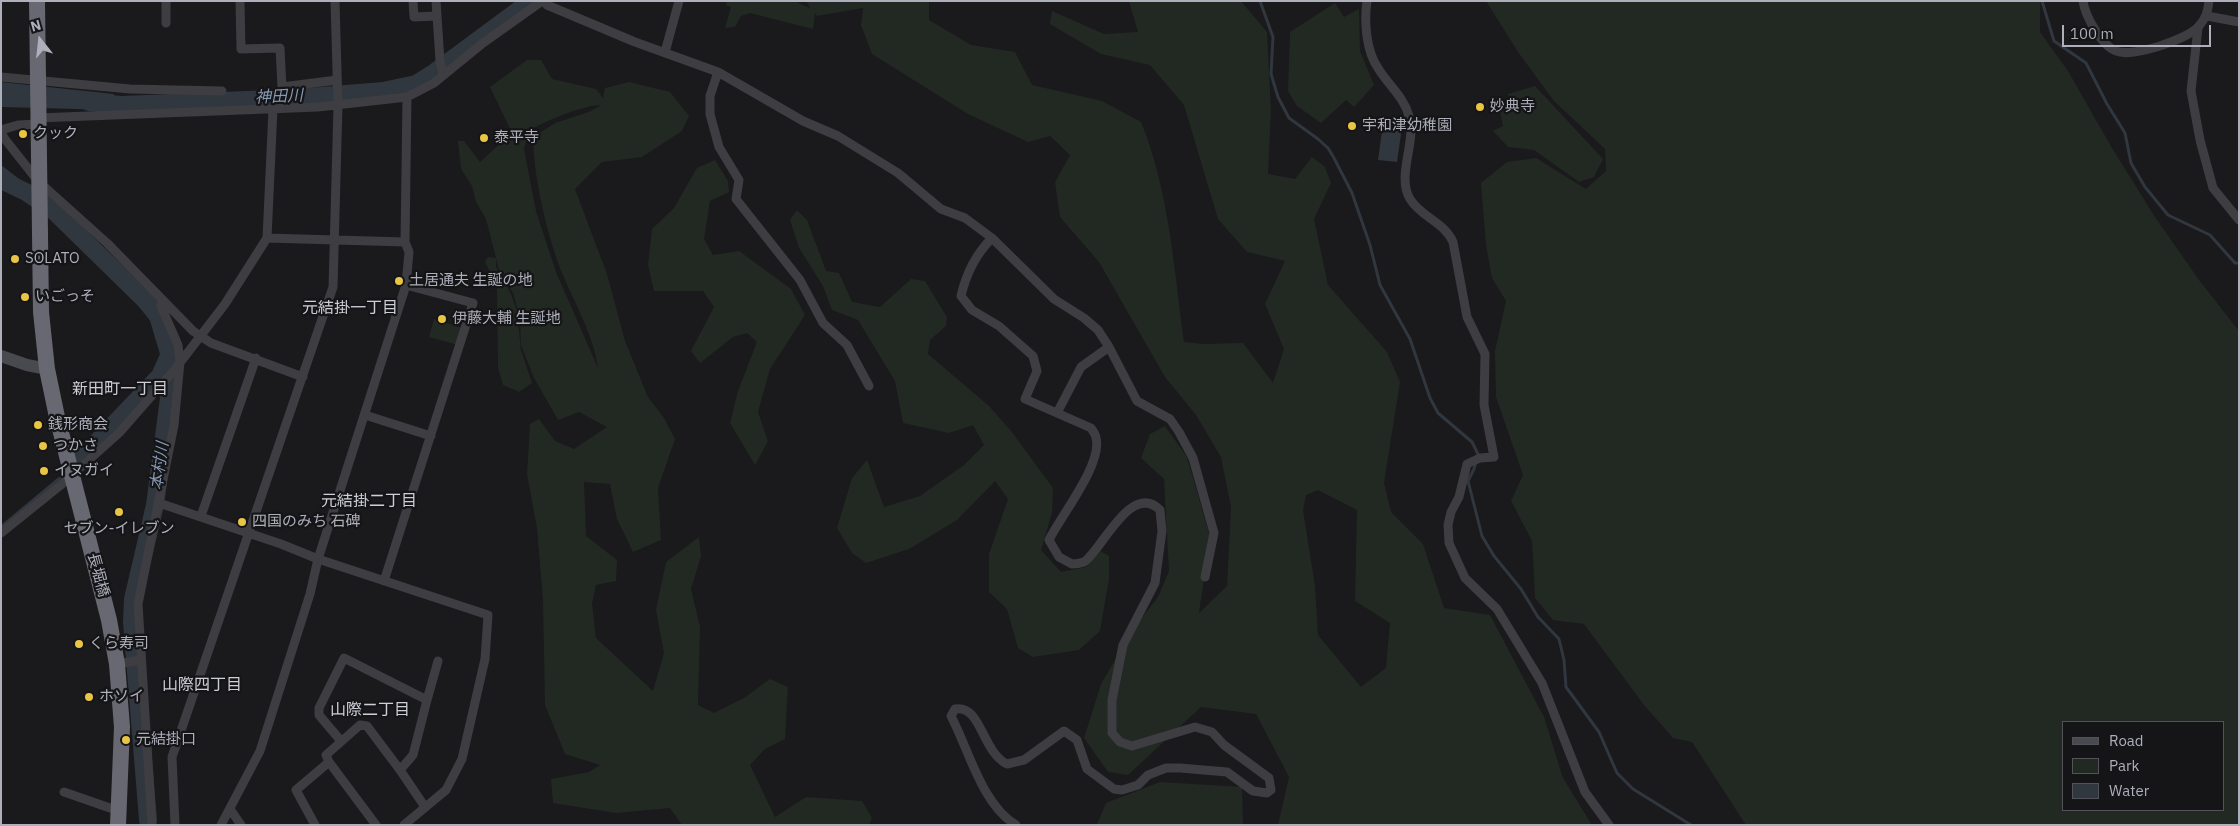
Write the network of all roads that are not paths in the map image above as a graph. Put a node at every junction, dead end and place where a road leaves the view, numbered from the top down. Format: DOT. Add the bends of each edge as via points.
graph roads {
  1 [pos="37,1"];
  2 [pos="166,1"];
  3 [pos="240,1"];
  4 [pos="336,1"];
  5 [pos="413,1"];
  6 [pos="436,1"];
  7 [pos="543,1"];
  8 [pos="679,1"];
  9 [pos="1367,1"];
  10 [pos="2083,1"];
  11 [pos="2210,1"];
  12 [pos="437,16"];
  13 [pos="2207,16"];
  14 [pos="2239,22"];
  15 [pos="166,23"];
  16 [pos="2198,28"];
  17 [pos="665,52"];
  18 [pos="442,70"];
  19 [pos="718,72"];
  20 [pos="1,77"];
  21 [pos="37,83"];
  22 [pos="337,84"];
  23 [pos="222,90"];
  24 [pos="407,96"];
  25 [pos="338,103"];
  26 [pos="273,109"];
  27 [pos="37,118"];
  28 [pos="1,131"];
  29 [pos="38,185"];
  30 [pos="2239,220"];
  31 [pos="267,238"];
  32 [pos="992,238"];
  33 [pos="335,241"];
  34 [pos="404,242"];
  35 [pos="406,285"];
  36 [pos="162,300"];
  37 [pos="200,336"];
  38 [pos="1109,347"];
  39 [pos="1,356"];
  40 [pos="256,358"];
  41 [pos="178,365"];
  42 [pos="47,369"];
  43 [pos="303,376"];
  44 [pos="869,386"];
  45 [pos="1057,413"];
  46 [pos="365,415"];
  47 [pos="432,436"];
  48 [pos="70,472"];
  49 [pos="159,503"];
  50 [pos="201,516"];
  51 [pos="1,533"];
  52 [pos="248,533"];
  53 [pos="318,559"];
  54 [pos="1206,577"];
  55 [pos="384,581"];
  56 [pos="131,661"];
  57 [pos="438,661"];
  58 [pos="427,700"];
  59 [pos="342,741"];
  60 [pos="329,762"];
  61 [pos="400,770"];
  62 [pos="64,792"];
  63 [pos="425,807"];
  64 [pos="120,808"];
  65 [pos="230,809"];
  66 [pos="118,825"];
  67 [pos="152,825"];
  68 [pos="175,825"];
  69 [pos="221,825"];
  70 [pos="241,825"];
  71 [pos="315,825"];
  72 [pos="376,825"];
  73 [pos="404,825"];
  74 [pos="1016,825"];
  75 [pos="1609,825"];
  1 -- 21 [label="highway, 長堀橋"];
  2 -- 15 [label="street"];
  3 -- 22 [label="street" via="241,49 280,48 282,87"];
  4 -- 22 [label="street"];
  5 -- 12 [label="street" via="414,17"];
  6 -- 12 [label="street"];
  7 -- 17 [label="street"];
  7 -- 18 [label="street"];
  8 -- 17 [label="street"];
  9 -- 75 [label="street" via="1365,16 1377,67 1404,102 1410,118 1407,192 1416,206 1448,231 1453,242 1467,317 1485,354 1484,405 1494,457 1476,459 1467,464 1448,525 1449,543 1464,578 1497,610 1542,683 1584,792"];
  10 -- 16 [label="street" via="2103,43 2117,52 2151,48 2181,38"];
  11 -- 13 [label="street"];
  12 -- 18 [label="street"];
  13 -- 14 [label="street"];
  13 -- 16 [label="street"];
  16 -- 30 [label="street" via="2191,91 2200,140 2213,188"];
  17 -- 19 [label="street"];
  18 -- 24 [label="street" via="434,83"];
  19 -- 32 [label="street" via="838,136 898,173 941,209 965,218"];
  19 -- 44 [label="street" via="710,96 710,114 719,147 739,180 736,199 800,280 822,323 847,345"];
  20 -- 21 [label="street"];
  21 -- 23 [label="street" via="130,90"];
  21 -- 27 [label="highway, 長堀橋"];
  22 -- 25 [label="street"];
  24 -- 25 [label="street"];
  24 -- 34 [label="street"];
  25 -- 26 [label="street"];
  25 -- 33 [label="street"];
  26 -- 27 [label="street"];
  26 -- 31 [label="street"];
  27 -- 28 [label="street"];
  27 -- 29 [label="highway, 長堀橋"];
  28 -- 29 [label="street"];
  29 -- 36 [label="street" via="106,243"];
  29 -- 42 [label="highway, 長堀橋" via="41,312"];
  31 -- 33 [label="street"];
  31 -- 37 [label="street" via="226,304"];
  32 -- 38 [label="street" via="1054,300 1098,330"];
  32 -- 45 [label="street" via="980,250 961,296 972,310 999,326 1033,356 1037,371 1025,399"];
  33 -- 34 [label="street"];
  33 -- 43 [label="street" via="333,287"];
  34 -- 35 [label="street" via="409,252"];
  35 -- 46 [label="street"];
  35 -- 47 [label="street" via="473,303"];
  36 -- 37 [label="street"];
  36 -- 41 [label="street" via="161,306 178,345"];
  37 -- 40 [label="street"];
  37 -- 41 [label="street"];
  38 -- 45 [label="street" via="1081,367"];
  38 -- 54 [label="street" via="1137,401 1170,419 1193,458 1214,533"];
  39 -- 42 [label="street"];
  40 -- 43 [label="street"];
  40 -- 50 [label="street"];
  41 -- 48 [label="street" via="119,433"];
  41 -- 49 [label="street" via="174,425"];
  42 -- 48 [label="highway, 長堀橋"];
  43 -- 52 [label="street"];
  45 -- 74 [label="street" via="1091,428 1097,439 1094,460 1049,540 1058,557 1072,564 1084,562 1126,511 1139,503 1148,503 1160,510 1162,531 1155,583 1123,645 1112,700 1112,733 1120,742 1132,746 1195,727 1212,732 1224,745 1269,778 1272,786 1267,793 1259,793 1227,772 1166,768 1148,776 1138,785 1114,789 1087,769 1076,740 1064,731 1024,760 1007,764 991,752 976,719 961,708 955,709 951,716 964,740 978,780 1007,820"];
  46 -- 47 [label="street"];
  46 -- 53 [label="street"];
  47 -- 55 [label="street"];
  48 -- 51 [label="street"];
  48 -- 56 [label="highway, 長堀橋" via="109,620"];
  49 -- 50 [label="street"];
  49 -- 56 [label="street" via="138,604"];
  50 -- 52 [label="street"];
  52 -- 53 [label="street"];
  52 -- 68 [label="street" via="172,757"];
  53 -- 55 [label="street"];
  53 -- 65 [label="street" via="310,594 260,750"];
  55 -- 63 [label="street" via="488,615 485,659 462,759 446,790"];
  56 -- 64 [label="highway, 長堀橋" via="122,726"];
  56 -- 67 [label="street"];
  57 -- 58 [label="street"];
  58 -- 59 [label="street" via="344,658 319,708 319,715"];
  58 -- 61 [label="street" via="413,755"];
  59 -- 60 [label="street" via="326,755"];
  59 -- 61 [label="street" via="360,725 367,726"];
  60 -- 71 [label="street" via="296,790"];
  60 -- 72 [label="street"];
  61 -- 63 [label="street"];
  62 -- 64 [label="street" via="110,808"];
  63 -- 73 [label="street"];
  64 -- 66 [label="highway, 長堀橋"];
  65 -- 69 [label="street"];
  65 -- 70 [label="street"];
}
